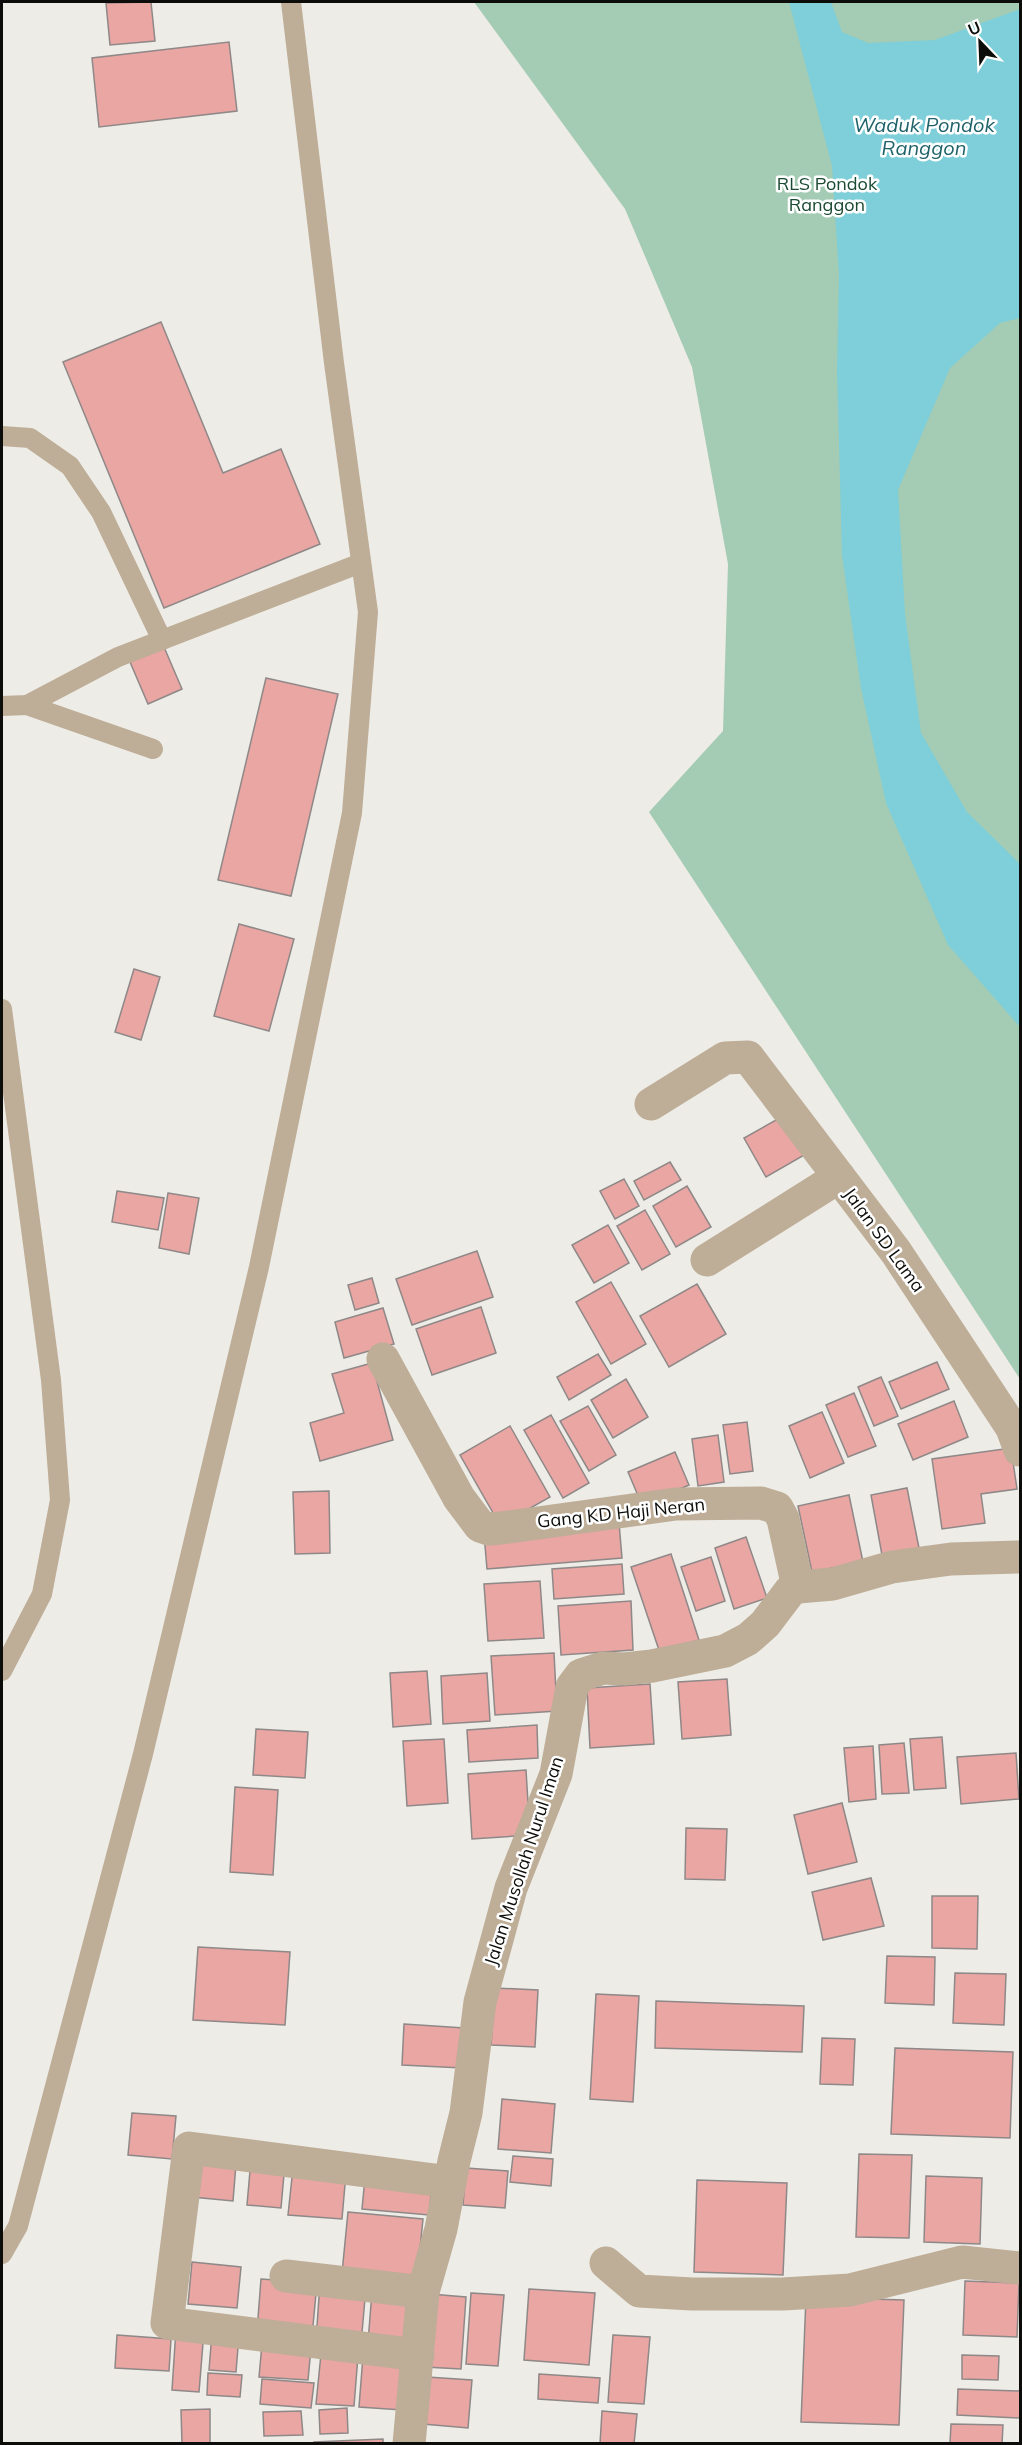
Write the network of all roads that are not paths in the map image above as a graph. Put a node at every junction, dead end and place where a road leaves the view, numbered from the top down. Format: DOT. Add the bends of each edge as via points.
graph roads {
  1 [pos="291,2"];
  2 [pos="2,436"];
  3 [pos="361,563"];
  4 [pos="162,640"];
  5 [pos="27,705"];
  6 [pos="2,706"];
  7 [pos="153,749"];
  8 [pos="2,1009"];
  9 [pos="651,1104"];
  10 [pos="839,1177"];
  11 [pos="707,1260"];
  12 [pos="383,1359"];
  13 [pos="1020,1450"];
  14 [pos="1020,1557"];
  15 [pos="798,1587"];
  16 [pos="2,1671"];
  17 [pos="450,2182"];
  18 [pos="2,2254"];
  19 [pos="606,2263"];
  20 [pos="1020,2268"];
  21 [pos="286,2276"];
  22 [pos="423,2292"];
  23 [pos="417,2355"];
  24 [pos="409,2444"];
  1 -- 3 [label="lane"];
  2 -- 4 [label="lane" via="30,438 70,466 101,512"];
  3 -- 4 [label="lane"];
  3 -- 18 [label="lane" via="368,612 352,813 259,1267 110,1882 18,2226"];
  4 -- 5 [label="lane" via="118,657"];
  5 -- 6 [label="lane"];
  5 -- 7 [label="lane"];
  8 -- 16 [label="lane" via="51,1380 60,1500 42,1594"];
  9 -- 10 [label="street, Jalan SD Lama" via="725,1058 748,1057"];
  10 -- 11 [label="street"];
  10 -- 13 [label="street, Jalan SD Lama" via="896,1252 1012,1428"];
  12 -- 15 [label="street, Gang KD Haji Neran" via="446,1475 480,1526 489,1529 676,1504 761,1503 777,1508 783,1519"];
  14 -- 15 [label="street" via="951,1559 892,1567 833,1584"];
  15 -- 17 [label="street, Jalan Musollah Nurul Iman" via="748,1639 725,1651 625,1670 603,1668 581,1675 572,1687 556,1774 511,1888 480,2002 466,2113"];
  17 -- 22 [label="street, Jalan Musollah Nurul Iman"];
  17 -- 23 [label="street" via="189,2148 167,2323"];
  19 -- 20 [label="street" via="639,2291 692,2294 850,2290 962,2262"];
  21 -- 22 [label="street"];
  22 -- 23 [label="street, Jalan Musollah Nurul Iman"];
  23 -- 24 [label="street, Jalan Musollah Nurul Iman"];
}
